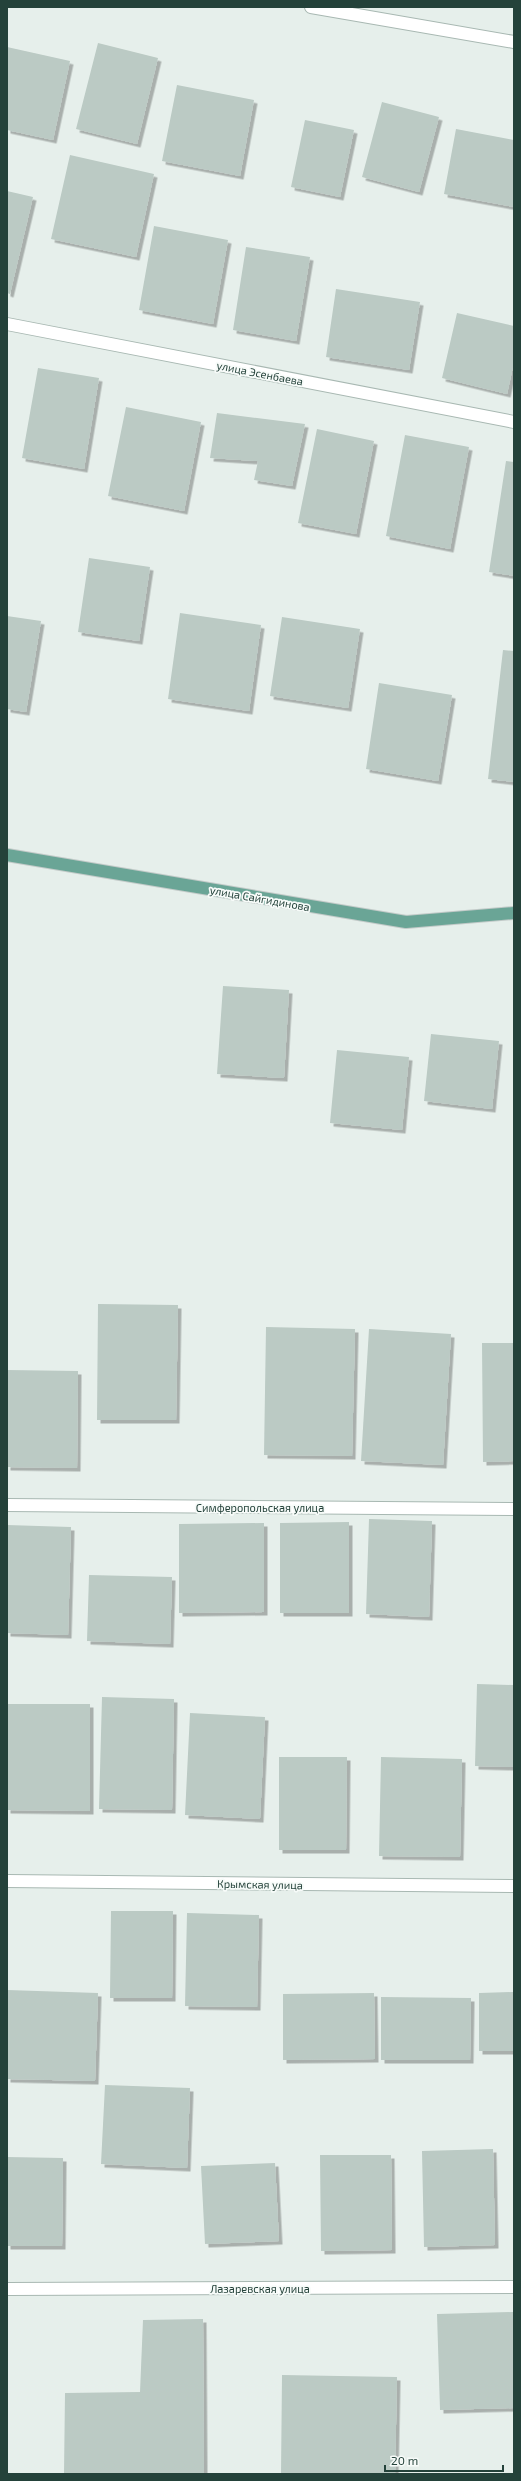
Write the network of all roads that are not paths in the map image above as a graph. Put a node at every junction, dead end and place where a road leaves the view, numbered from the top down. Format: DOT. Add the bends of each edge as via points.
graph roads {
  1 [pos="311,7"];
  2 [pos="514,42"];
  3 [pos="7,324"];
  4 [pos="514,422"];
  5 [pos="7,855"];
  6 [pos="514,913"];
  7 [pos="7,1505"];
  8 [pos="514,1509"];
  9 [pos="7,1881"];
  10 [pos="514,1886"];
  11 [pos="514,2287"];
  12 [pos="7,2289"];
  1 -- 2 [label="street"];
  3 -- 4 [label="street, улица Эсенбаева"];
  5 -- 6 [label="main road, улица Сайгидинова" via="406,922"];
  7 -- 8 [label="street, Симферопольская улица"];
  9 -- 10 [label="street, Крымская улица"];
  11 -- 12 [label="street, Лазаревская улица"];
}
